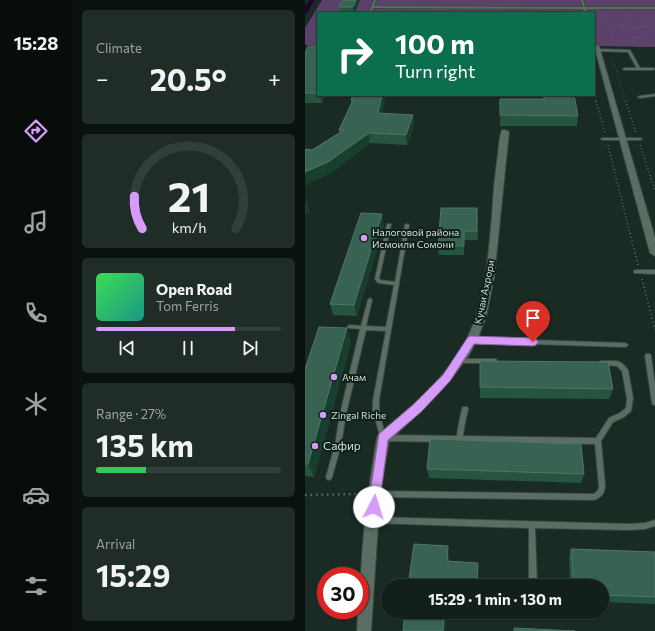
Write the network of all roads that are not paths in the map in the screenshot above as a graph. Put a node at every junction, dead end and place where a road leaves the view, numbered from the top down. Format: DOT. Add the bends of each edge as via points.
graph roads {
  1 [pos="375,0"];
  2 [pos="583,0"];
  3 [pos="372,7"];
  4 [pos="585,7"];
  5 [pos="655,8"];
  6 [pos="370,12"];
  7 [pos="586,12"];
  8 [pos="595,47"];
  9 [pos="625,69"];
  10 [pos="639,69"];
  11 [pos="653,69"];
  12 [pos="655,96"];
  13 [pos="640,97"];
  14 [pos="505,132"];
  15 [pos="605,139"];
  16 [pos="622,139"];
  17 [pos="639,139"];
  18 [pos="389,225"];
  19 [pos="407,225"];
  20 [pos="655,253"];
  21 [pos="638,272"];
  22 [pos="655,272"];
  23 [pos="397,284"];
  24 [pos="370,300"];
  25 [pos="350,327"];
  26 [pos="363,328"];
  27 [pos="389,329"];
  28 [pos="471,340"];
  29 [pos="625,345"];
  30 [pos="648,356"];
  31 [pos="459,360"];
  32 [pos="497,361"];
  33 [pos="597,363"];
  34 [pos="655,403"];
  35 [pos="465,409"];
  36 [pos="383,438"];
  37 [pos="460,439"];
  38 [pos="598,441"];
  39 [pos="329,477"];
  40 [pos="374,494"];
  41 [pos="373,520"];
  42 [pos="655,523"];
  43 [pos="532,524"];
  44 [pos="533,579"];
  45 [pos="364,631"];
  1 -- 3 [label="lane"];
  2 -- 4 [label="lane"];
  3 -- 4 [label="lane"];
  3 -- 6 [label="lane"];
  4 -- 5 [label="lane"];
  4 -- 7 [label="lane"];
  8 -- 10 [label="lane" via="629,51"];
  8 -- 16 [label="street"];
  9 -- 10 [label="lane"];
  10 -- 11 [label="lane"];
  12 -- 13 [label="lane"];
  14 -- 28 [label="street, Кучаи Ахрори" via="489,277 485,300"];
  15 -- 16 [label="lane"];
  16 -- 17 [label="lane"];
  16 -- 20 [label="street"];
  18 -- 23 [label="lane" via="377,278 380,282"];
  19 -- 23 [label="lane"];
  21 -- 22 [label="lane"];
  23 -- 27 [label="lane"];
  24 -- 26 [label="lane"];
  25 -- 26 [label="lane"];
  26 -- 27 [label="lane"];
  26 -- 39 [label="lane"];
  27 -- 36 [label="lane" via="376,400 378,422"];
  28 -- 29 [label="lane"];
  28 -- 31 [label="street, Кучаи Ахрори"];
  30 -- 34 [label="lane"];
  31 -- 32 [label="lane"];
  31 -- 36 [label="street, Кучаи Ахрори" via="446,378 417,408"];
  33 -- 38 [label="lane" via="617,363 623,366 630,405 626,413 607,424"];
  35 -- 37 [label="lane"];
  36 -- 37 [label="lane"];
  36 -- 40 [label="street"];
  37 -- 38 [label="lane"];
  38 -- 40 [label="lane" via="602,491 595,497"];
  40 -- 41 [label="street"];
  41 -- 43 [label="lane"];
  41 -- 45 [label="street"];
  42 -- 43 [label="lane" via="630,527"];
  43 -- 44 [label="lane"];
}
